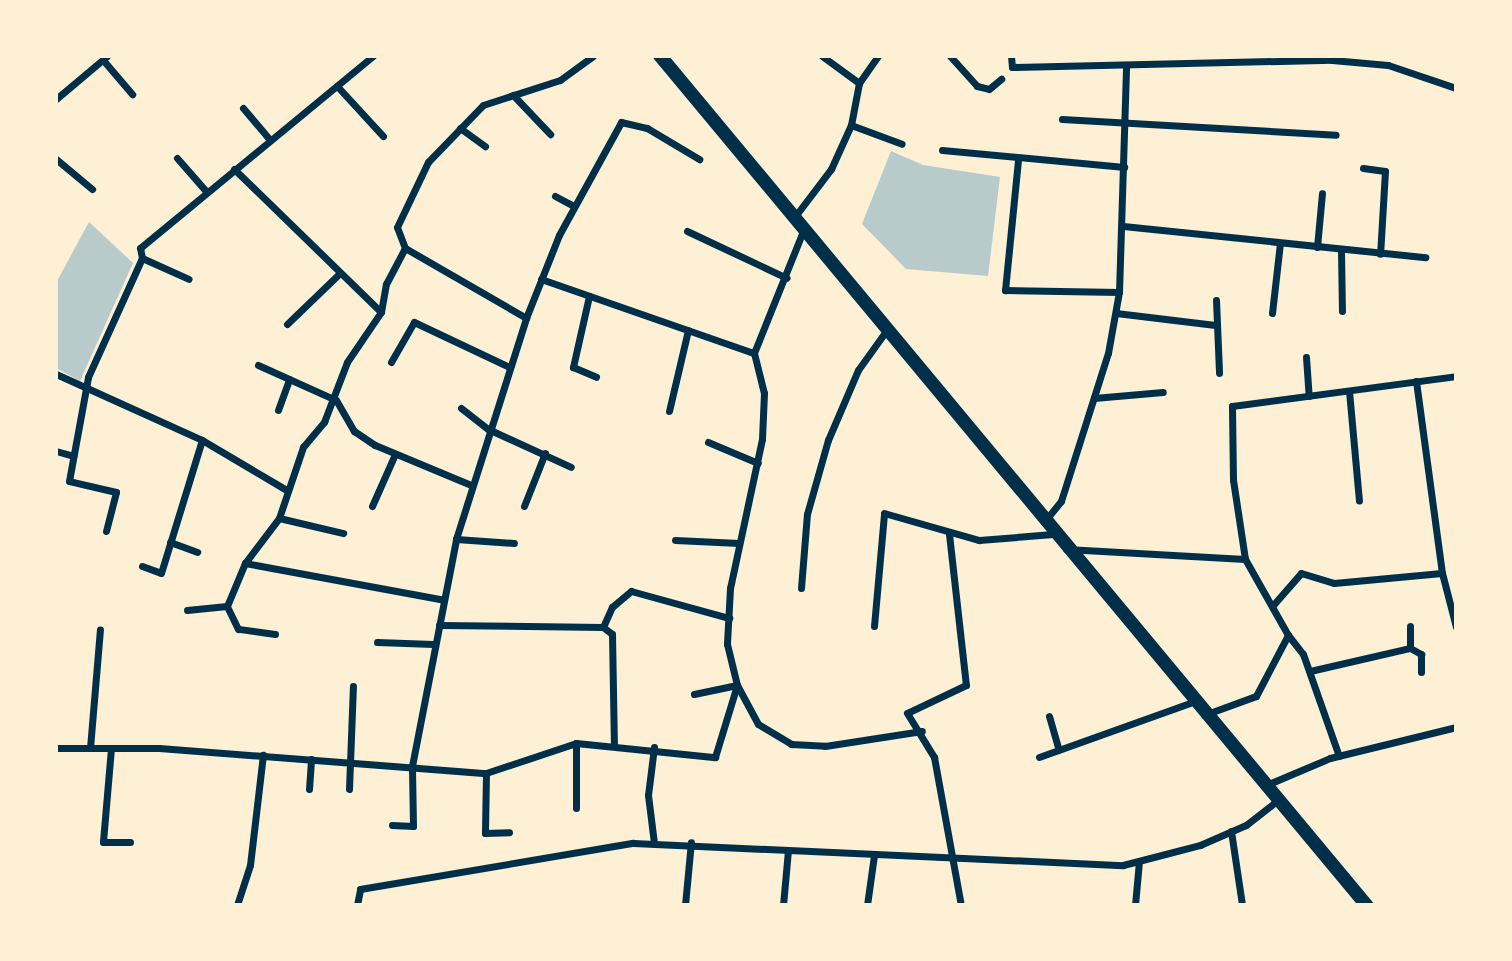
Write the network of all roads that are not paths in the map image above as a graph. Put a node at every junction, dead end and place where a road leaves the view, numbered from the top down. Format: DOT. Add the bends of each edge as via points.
graph roads {
  1 [pos="373,56"];
  2 [pos="593,56"];
  3 [pos="658,56"];
  4 [pos="666,56"];
  5 [pos="822,56"];
  6 [pos="878,56"];
  7 [pos="950,56"];
  8 [pos="1011,56"];
  9 [pos="1377,56"];
  10 [pos="1247,57"];
  11 [pos="105,58"];
  12 [pos="1195,59"];
  13 [pos="1370,63"];
  14 [pos="1126,67"];
  15 [pos="1001,79"];
  16 [pos="859,83"];
  17 [pos="56,85"];
  18 [pos="337,86"];
  19 [pos="1456,88"];
  20 [pos="132,94"];
  21 [pos="513,95"];
  22 [pos="59,96"];
  23 [pos="243,108"];
  24 [pos="1062,119"];
  25 [pos="1124,124"];
  26 [pos="851,125"];
  27 [pos="460,128"];
  28 [pos="550,134"];
  29 [pos="1336,135"];
  30 [pos="383,136"];
  31 [pos="270,140"];
  32 [pos="902,144"];
  33 [pos="485,146"];
  34 [pos="942,150"];
  35 [pos="177,158"];
  36 [pos="699,159"];
  37 [pos="1018,160"];
  38 [pos="57,164"];
  39 [pos="1124,167"];
  40 [pos="1363,168"];
  41 [pos="234,169"];
  42 [pos="92,189"];
  43 [pos="205,190"];
  44 [pos="1322,193"];
  45 [pos="555,196"];
  46 [pos="574,206"];
  47 [pos="795,216"];
  48 [pos="1123,226"];
  49 [pos="687,231"];
  50 [pos="803,231"];
  51 [pos="1280,243"];
  52 [pos="1317,247"];
  53 [pos="405,248"];
  54 [pos="1341,250"];
  55 [pos="1380,254"];
  56 [pos="1425,257"];
  57 [pos="142,258"];
  58 [pos="339,274"];
  59 [pos="787,278"];
  60 [pos="189,279"];
  61 [pos="541,279"];
  62 [pos="1119,292"];
  63 [pos="589,296"];
  64 [pos="1216,300"];
  65 [pos="1342,311"];
  66 [pos="381,312"];
  67 [pos="1115,313"];
  68 [pos="1272,313"];
  69 [pos="526,317"];
  70 [pos="286,324"];
  71 [pos="1215,325"];
  72 [pos="688,330"];
  73 [pos="886,331"];
  74 [pos="754,353"];
  75 [pos="1306,357"];
  76 [pos="391,362"];
  77 [pos="258,365"];
  78 [pos="509,367"];
  79 [pos="1219,373"];
  80 [pos="56,374"];
  81 [pos="1456,376"];
  82 [pos="596,377"];
  83 [pos="289,379"];
  84 [pos="1416,381"];
  85 [pos="90,389"];
  86 [pos="1349,391"];
  87 [pos="1163,392"];
  88 [pos="1310,396"];
  89 [pos="1094,398"];
  90 [pos="336,400"];
  91 [pos="461,408"];
  92 [pos="278,410"];
  93 [pos="669,411"];
  94 [pos="488,429"];
  95 [pos="202,440"];
  96 [pos="708,442"];
  97 [pos="56,451"];
  98 [pos="545,453"];
  99 [pos="395,454"];
  100 [pos="73,456"];
  101 [pos="758,463"];
  102 [pos="571,467"];
  103 [pos="471,485"];
  104 [pos="285,489"];
  105 [pos="1359,501"];
  106 [pos="372,506"];
  107 [pos="524,506"];
  108 [pos="279,518"];
  109 [pos="1044,522"];
  110 [pos="106,531"];
  111 [pos="343,533"];
  112 [pos="948,534"];
  113 [pos="1054,534"];
  114 [pos="456,539"];
  115 [pos="675,540"];
  116 [pos="170,542"];
  117 [pos="514,543"];
  118 [pos="739,543"];
  119 [pos="1066,549"];
  120 [pos="197,552"];
  121 [pos="1245,559"];
  122 [pos="245,563"];
  123 [pos="142,566"];
  124 [pos="1442,573"];
  125 [pos="801,588"];
  126 [pos="444,600"];
  127 [pos="1274,604"];
  128 [pos="227,606"];
  129 [pos="187,610"];
  130 [pos="729,618"];
  131 [pos="439,625"];
  132 [pos="874,626"];
  133 [pos="1410,626"];
  134 [pos="603,627"];
  135 [pos="1456,627"];
  136 [pos="100,629"];
  137 [pos="275,634"];
  138 [pos="1288,635"];
  139 [pos="377,642"];
  140 [pos="433,644"];
  141 [pos="1410,648"];
  142 [pos="1310,671"];
  143 [pos="1422,672"];
  144 [pos="737,685"];
  145 [pos="353,687"];
  146 [pos="694,694"];
  147 [pos="1193,702"];
  148 [pos="1204,715"];
  149 [pos="1049,716"];
  150 [pos="1456,727"];
  151 [pos="922,731"];
  152 [pos="576,743"];
  153 [pos="614,746"];
  154 [pos="654,747"];
  155 [pos="56,748"];
  156 [pos="90,748"];
  157 [pos="111,748"];
  158 [pos="1059,750"];
  159 [pos="263,755"];
  160 [pos="1339,756"];
  161 [pos="1039,757"];
  162 [pos="311,759"];
  163 [pos="346,761"];
  164 [pos="412,766"];
  165 [pos="486,773"];
  166 [pos="1264,786"];
  167 [pos="309,789"];
  168 [pos="349,789"];
  169 [pos="1277,801"];
  170 [pos="576,808"];
  171 [pos="392,825"];
  172 [pos="1231,831"];
  173 [pos="509,832"];
  174 [pos="130,842"];
  175 [pos="691,842"];
  176 [pos="654,843"];
  177 [pos="789,850"];
  178 [pos="874,855"];
  179 [pos="947,855"];
  180 [pos="1139,861"];
  181 [pos="237,905"];
  182 [pos="357,905"];
  183 [pos="685,905"];
  184 [pos="783,905"];
  185 [pos="867,905"];
  186 [pos="961,905"];
  187 [pos="1135,905"];
  188 [pos="1242,905"];
  189 [pos="1364,905"];
  190 [pos="1372,905"];
  1 -- 18 [label="street"];
  2 -- 21 [label="street" via="560,79"];
  3 -- 47 [label="main road"];
  4 -- 47 [label="lane"];
  5 -- 16 [label="street"];
  6 -- 16 [label="street"];
  7 -- 15 [label="street" via="977,86 989,89"];
  8 -- 14 [label="street" via="1012,67"];
  9 -- 13 [label="street"];
  10 -- 12 [label="street"];
  10 -- 13 [label="street"];
  11 -- 20 [label="street"];
  11 -- 22 [label="street"];
  12 -- 14 [label="street"];
  13 -- 19 [label="street"];
  14 -- 25 [label="street"];
  16 -- 26 [label="street"];
  17 -- 22 [label="street"];
  18 -- 30 [label="street"];
  18 -- 31 [label="street"];
  21 -- 27 [label="street" via="483,105"];
  21 -- 28 [label="street"];
  23 -- 31 [label="street"];
  24 -- 25 [label="street"];
  25 -- 29 [label="street"];
  25 -- 39 [label="street"];
  26 -- 32 [label="street"];
  26 -- 47 [label="street" via="831,169"];
  27 -- 33 [label="street"];
  27 -- 53 [label="street" via="428,162 405,204 397,227"];
  31 -- 41 [label="street"];
  34 -- 37 [label="street"];
  35 -- 43 [label="street"];
  36 -- 46 [label="street" via="647,128 621,122"];
  37 -- 39 [label="street"];
  37 -- 62 [label="street" via="1005,289"];
  38 -- 42 [label="street"];
  39 -- 48 [label="street"];
  40 -- 55 [label="street" via="1385,171"];
  41 -- 43 [label="street"];
  41 -- 58 [label="street"];
  43 -- 57 [label="street" via="140,248"];
  44 -- 52 [label="street"];
  45 -- 46 [label="street"];
  46 -- 61 [label="street"];
  47 -- 50 [label="main road"];
  47 -- 190 [label="lane"];
  48 -- 51 [label="street"];
  48 -- 62 [label="street"];
  49 -- 59 [label="street"];
  50 -- 59 [label="street"];
  50 -- 73 [label="main road"];
  51 -- 52 [label="street"];
  51 -- 68 [label="street"];
  52 -- 54 [label="street"];
  53 -- 66 [label="street" via="386,284"];
  53 -- 69 [label="street"];
  54 -- 55 [label="street"];
  54 -- 65 [label="street"];
  55 -- 56 [label="street"];
  57 -- 60 [label="street"];
  57 -- 85 [label="street" via="88,377"];
  58 -- 66 [label="street"];
  58 -- 70 [label="street"];
  59 -- 74 [label="street"];
  61 -- 63 [label="street"];
  61 -- 69 [label="street"];
  62 -- 67 [label="street"];
  63 -- 72 [label="street"];
  63 -- 82 [label="street" via="573,367"];
  64 -- 71 [label="street"];
  66 -- 90 [label="street" via="347,362"];
  67 -- 71 [label="street"];
  67 -- 89 [label="street"];
  69 -- 78 [label="street"];
  71 -- 79 [label="street"];
  72 -- 74 [label="street"];
  72 -- 93 [label="street"];
  73 -- 109 [label="main road"];
  73 -- 125 [label="street" via="858,370 828,440 807,514"];
  74 -- 101 [label="street" via="764,393"];
  75 -- 88 [label="street"];
  76 -- 78 [label="street" via="414,321"];
  77 -- 83 [label="street"];
  78 -- 94 [label="street"];
  80 -- 85 [label="street"];
  81 -- 84 [label="street"];
  83 -- 90 [label="street"];
  83 -- 92 [label="street"];
  84 -- 86 [label="street"];
  84 -- 124 [label="street"];
  85 -- 95 [label="street"];
  85 -- 100 [label="street"];
  86 -- 88 [label="street"];
  86 -- 105 [label="street"];
  87 -- 89 [label="street"];
  88 -- 121 [label="street" via="1232,406 1233,480"];
  89 -- 109 [label="street" via="1061,501"];
  90 -- 99 [label="street" via="354,431"];
  90 -- 104 [label="street" via="303,447"];
  91 -- 94 [label="street"];
  94 -- 98 [label="street"];
  94 -- 103 [label="street"];
  95 -- 104 [label="street"];
  95 -- 116 [label="street"];
  96 -- 101 [label="street"];
  97 -- 100 [label="street"];
  98 -- 102 [label="street"];
  98 -- 107 [label="street"];
  99 -- 103 [label="street"];
  99 -- 106 [label="street"];
  100 -- 110 [label="street" via="69,481 116,492"];
  101 -- 118 [label="street"];
  103 -- 114 [label="street"];
  104 -- 108 [label="street"];
  108 -- 111 [label="street"];
  108 -- 122 [label="street"];
  109 -- 113 [label="main road"];
  112 -- 113 [label="street" via="979,540"];
  112 -- 132 [label="street" via="884,513"];
  112 -- 151 [label="street" via="966,685 907,713"];
  113 -- 119 [label="main road"];
  114 -- 117 [label="street"];
  114 -- 126 [label="street"];
  115 -- 118 [label="street"];
  116 -- 120 [label="street"];
  116 -- 123 [label="street" via="161,573"];
  118 -- 130 [label="street"];
  119 -- 121 [label="street"];
  119 -- 147 [label="main road"];
  121 -- 127 [label="street"];
  122 -- 126 [label="street"];
  122 -- 128 [label="street"];
  124 -- 127 [label="street" via="1334,583 1301,573"];
  124 -- 135 [label="street"];
  126 -- 131 [label="street"];
  127 -- 138 [label="street"];
  128 -- 129 [label="street"];
  128 -- 137 [label="street" via="238,629"];
  130 -- 134 [label="street" via="631,591 612,607"];
  130 -- 144 [label="street"];
  131 -- 134 [label="street"];
  131 -- 140 [label="street"];
  133 -- 141 [label="street"];
  134 -- 153 [label="street" via="612,634"];
  136 -- 156 [label="street"];
  138 -- 142 [label="street"];
  138 -- 148 [label="street" via="1256,696"];
  139 -- 140 [label="street"];
  140 -- 164 [label="street"];
  141 -- 142 [label="street"];
  141 -- 143 [label="street" via="1421,654"];
  142 -- 160 [label="street"];
  144 -- 146 [label="street"];
  144 -- 151 [label="street" via="758,724 792,744 825,746"];
  144 -- 154 [label="street" via="715,757"];
  145 -- 163 [label="street"];
  147 -- 148 [label="main road"];
  147 -- 158 [label="street"];
  148 -- 166 [label="main road"];
  149 -- 158 [label="street"];
  150 -- 160 [label="street"];
  151 -- 179 [label="street" via="943,789"];
  152 -- 153 [label="street"];
  152 -- 165 [label="street"];
  152 -- 170 [label="street"];
  153 -- 154 [label="street"];
  154 -- 176 [label="street" via="648,794"];
  155 -- 156 [label="street"];
  156 -- 157 [label="street"];
  157 -- 159 [label="street"];
  157 -- 174 [label="street" via="103,842"];
  158 -- 161 [label="street"];
  159 -- 162 [label="street"];
  159 -- 181 [label="street" via="250,865"];
  160 -- 166 [label="street"];
  162 -- 163 [label="street"];
  162 -- 167 [label="street"];
  163 -- 164 [label="street"];
  163 -- 168 [label="street"];
  164 -- 165 [label="street"];
  164 -- 171 [label="street" via="413,826"];
  165 -- 173 [label="street" via="485,833"];
  166 -- 169 [label="main road"];
  169 -- 172 [label="street"];
  169 -- 189 [label="main road"];
  172 -- 180 [label="street"];
  172 -- 188 [label="street"];
  175 -- 176 [label="street"];
  175 -- 177 [label="street"];
  175 -- 183 [label="street"];
  176 -- 182 [label="street" via="360,889"];
  177 -- 178 [label="street"];
  177 -- 184 [label="street"];
  178 -- 179 [label="street"];
  178 -- 185 [label="street"];
  179 -- 180 [label="street"];
  179 -- 186 [label="street" via="960,883"];
  180 -- 187 [label="street"];
}
